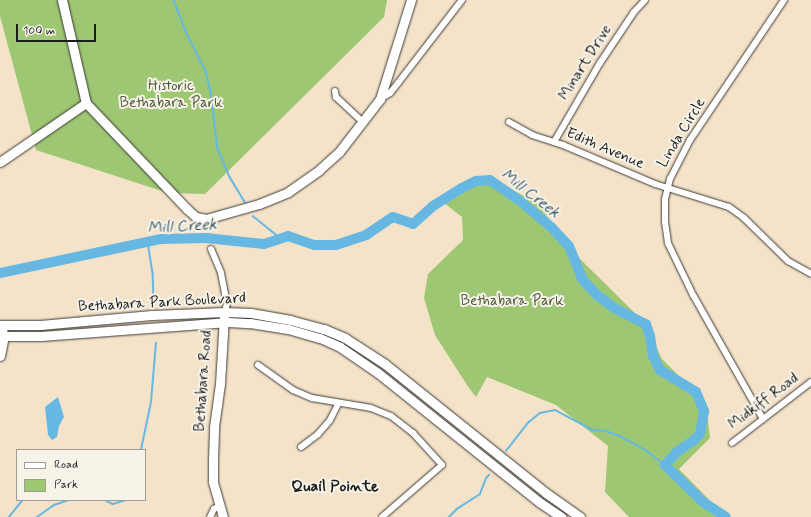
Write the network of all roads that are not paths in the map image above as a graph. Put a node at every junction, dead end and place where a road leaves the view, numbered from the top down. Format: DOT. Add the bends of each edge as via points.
graph roads {
  1 [pos="62,0"];
  2 [pos="411,0"];
  3 [pos="462,0"];
  4 [pos="645,0"];
  5 [pos="784,0"];
  6 [pos="335,91"];
  7 [pos="380,99"];
  8 [pos="86,103"];
  9 [pos="363,122"];
  10 [pos="509,122"];
  11 [pos="554,142"];
  12 [pos="0,162"];
  13 [pos="667,188"];
  14 [pos="211,249"];
  15 [pos="811,274"];
  16 [pos="225,312"];
  17 [pos="222,322"];
  18 [pos="0,326"];
  19 [pos="2,336"];
  20 [pos="0,356"];
  21 [pos="258,365"];
  22 [pos="811,382"];
  23 [pos="338,404"];
  24 [pos="763,419"];
  25 [pos="732,443"];
  26 [pos="301,447"];
  27 [pos="219,506"];
  28 [pos="210,517"];
  29 [pos="223,517"];
  30 [pos="382,517"];
  31 [pos="561,517"];
  32 [pos="580,517"];
  1 -- 8 [label="street"];
  2 -- 7 [label="street"];
  3 -- 7 [label="street" via="390,93"];
  4 -- 11 [label="street, Minart Drive" via="600,63"];
  5 -- 13 [label="street, Linda Circle" via="690,140"];
  6 -- 9 [label="street" via="336,97"];
  7 -- 9 [label="street"];
  8 -- 9 [label="street" via="196,217 212,219 288,192 339,152"];
  8 -- 12 [label="street"];
  10 -- 11 [label="street, Edith Avenue" via="519,129"];
  11 -- 13 [label="street, Edith Avenue"];
  13 -- 15 [label="street, Edith Avenue" via="730,207 788,261"];
  13 -- 24 [label="street, Linda Circle" via="665,221 668,243 693,295"];
  14 -- 16 [label="street, Bethabara Road" via="221,273 227,303"];
  16 -- 17 [label="street, Bethabara Road"];
  16 -- 18 [label="street, Bethabara Park Boulevard"];
  16 -- 32 [label="street, Bethabara Park Boulevard" via="251,313 290,320 324,329 345,338 384,364 546,493"];
  17 -- 19 [label="street, Bethabara Park Boulevard" via="41,336"];
  17 -- 27 [label="street, Bethabara Road" via="220,384 214,427 213,460 213,481"];
  17 -- 31 [label="street, Bethabara Park Boulevard" via="288,329 340,347 378,373"];
  18 -- 19 [label="street"];
  19 -- 20 [label="street"];
  21 -- 23 [label="street" via="293,390"];
  22 -- 24 [label="street, Midkiff Road"];
  23 -- 26 [label="street" via="330,420 318,434"];
  23 -- 30 [label="street" via="372,408 391,416 413,433 442,465"];
  24 -- 25 [label="street, Midkiff Road"];
  27 -- 28 [label="street"];
  27 -- 29 [label="street, Bethabara Road"];
}
